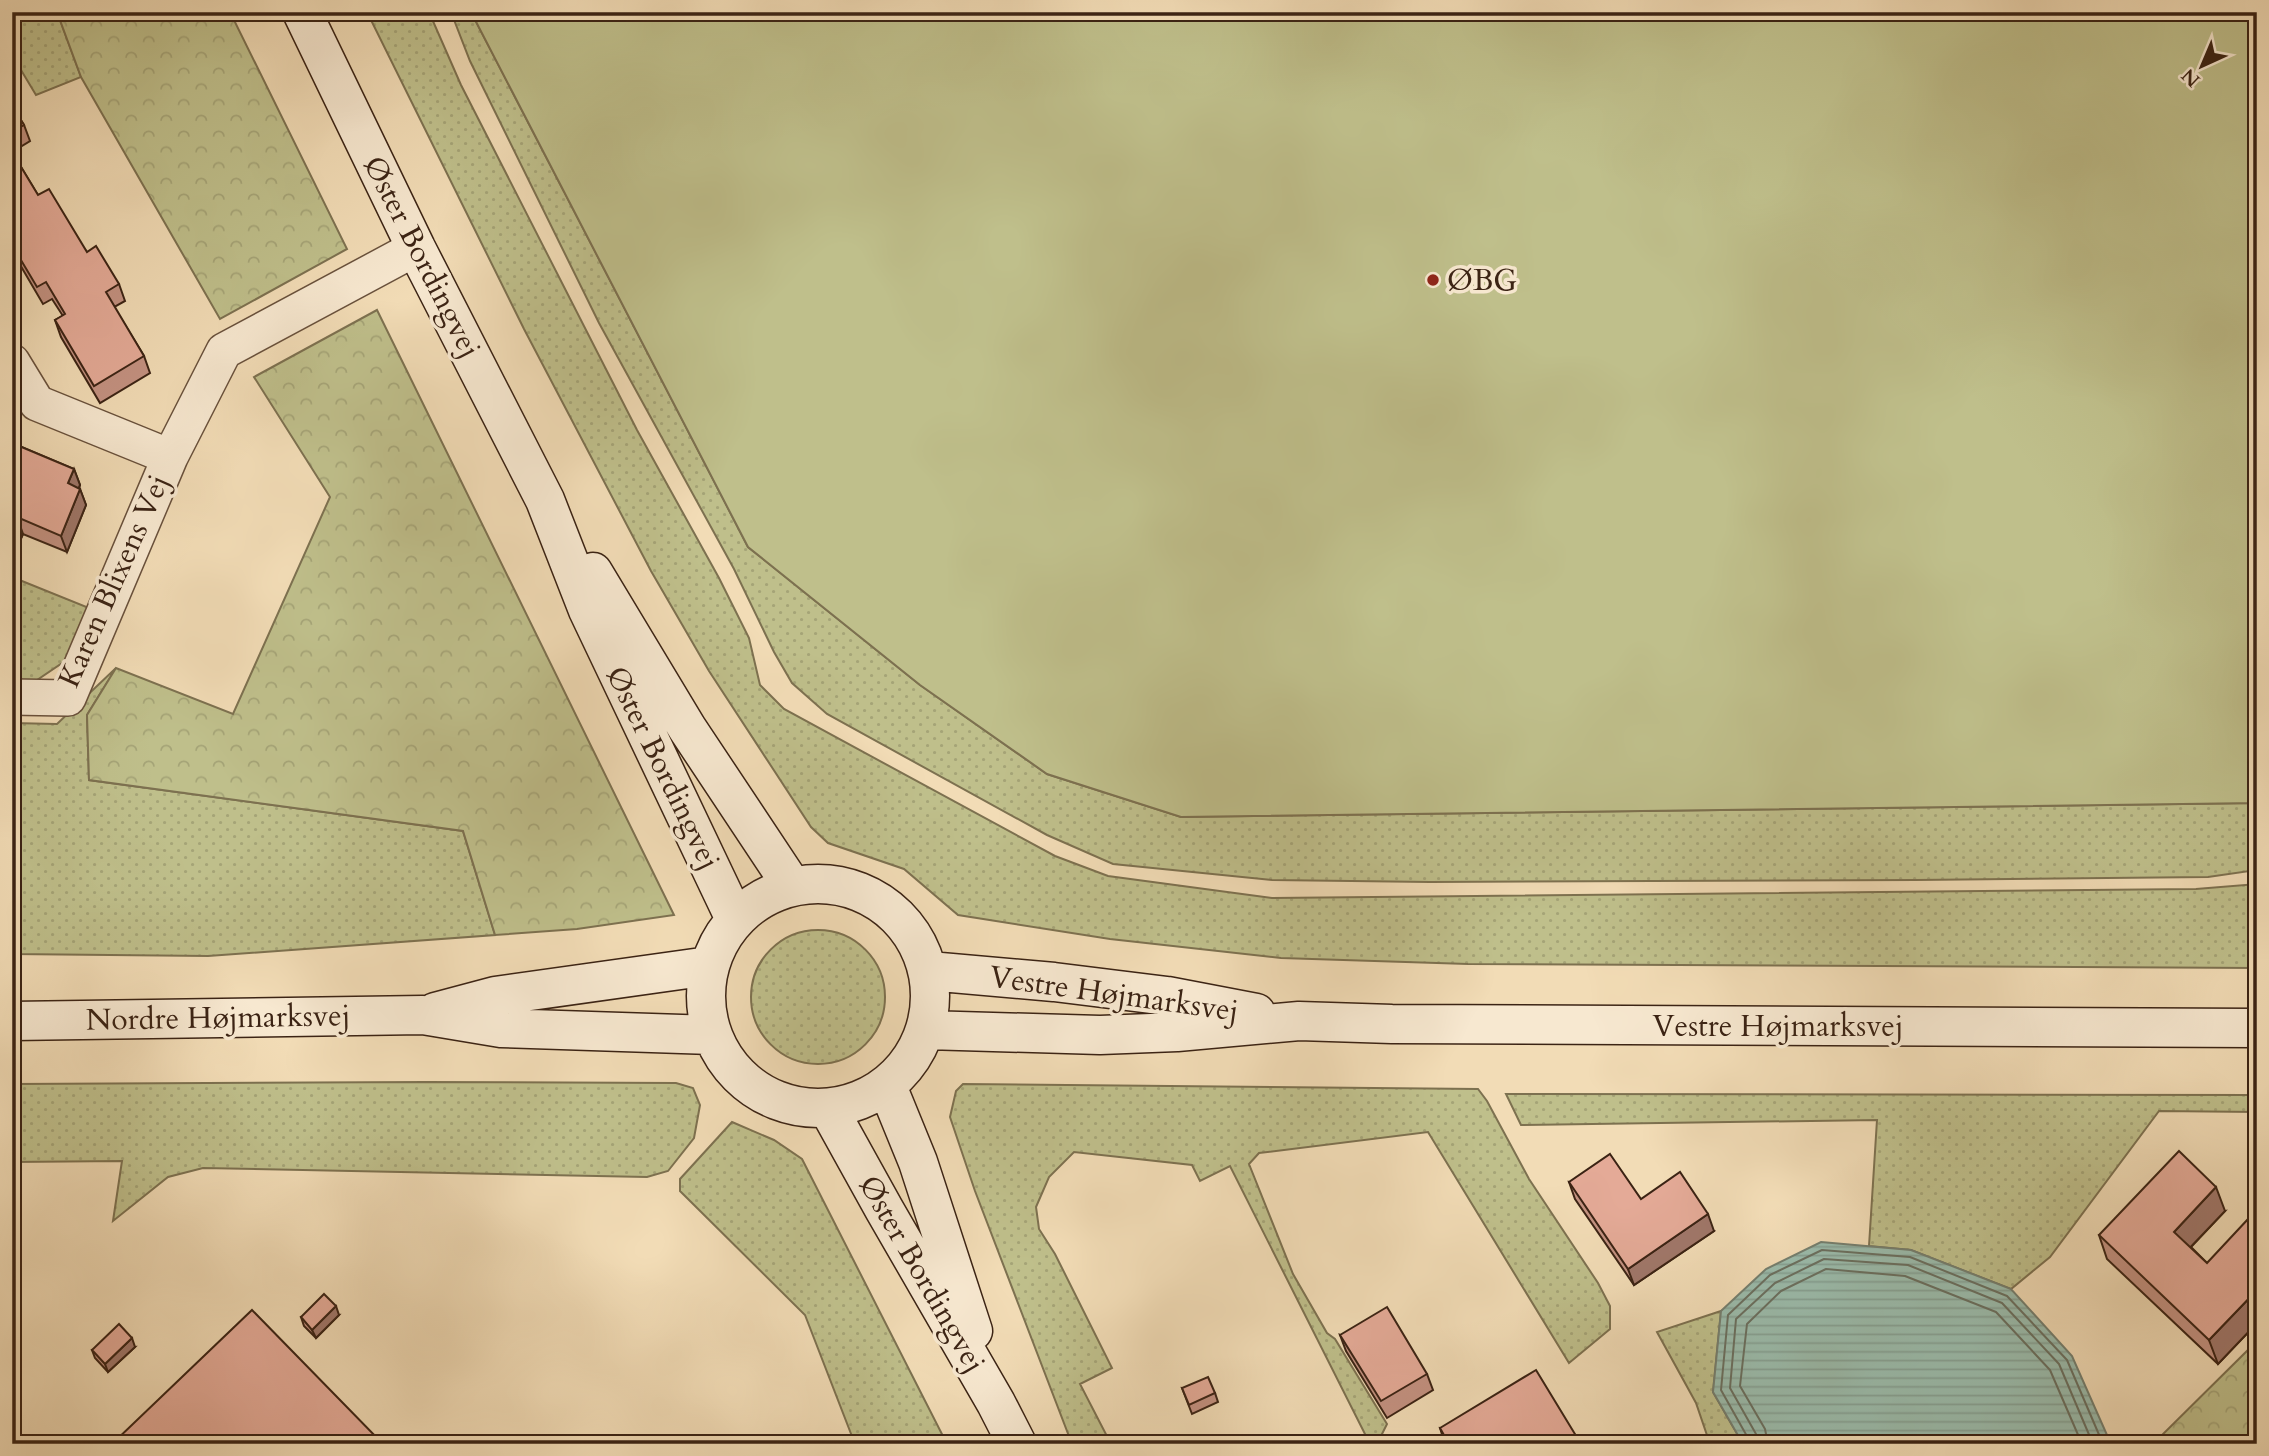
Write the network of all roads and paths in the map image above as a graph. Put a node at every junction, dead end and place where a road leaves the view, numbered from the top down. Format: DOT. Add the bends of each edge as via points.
graph roads {
  1 [pos="302,12"];
  2 [pos="416,248"];
  3 [pos="12,362"];
  4 [pos="170,457"];
  5 [pos="545,500"];
  6 [pos="12,697"];
  7 [pos="792,886"];
  8 [pos="735,919"];
  9 [pos="709,966"];
  10 [pos="929,971"];
  11 [pos="423,1015"];
  12 [pos="12,1021"];
  13 [pos="1299,1021"];
  14 [pos="2257,1028"];
  15 [pos="926,1030"];
  16 [pos="712,1035"];
  17 [pos="887,1086"];
  18 [pos="828,1108"];
  19 [pos="996,1403"];
  20 [pos="1017,1444"];
  1 -- 2 [label="street, Øster Bordingvej"];
  2 -- 4 [label="street, Karen Blixens Vej" via="224,351"];
  2 -- 5 [label="street, Øster Bordingvej"];
  3 -- 4 [label="street, Karen Blixens Vej" via="37,403"];
  4 -- 6 [label="street, Karen Blixens Vej" via="68,698"];
  5 -- 7 [label="street, Øster Bordingvej"];
  5 -- 8 [label="street, Øster Bordingvej" via="588,610"];
  7 -- 8 [label="street" via="761,898"];
  7 -- 10 [label="street" via="843,885 869,895 911,932"];
  8 -- 9 [label="street" via="719,940"];
  9 -- 11 [label="street, Nordre Højmarksvej" via="495,996"];
  9 -- 16 [label="street" via="705,1000"];
  10 -- 13 [label="street, Vestre Højmarksvej" via="1167,996"];
  10 -- 15 [label="street" via="931,1001"];
  11 -- 12 [label="street, Nordre Højmarksvej"];
  11 -- 16 [label="street, Nordre Højmarksvej" via="501,1028"];
  13 -- 14 [label="street, Vestre Højmarksvej"];
  13 -- 15 [label="street, Vestre Højmarksvej" via="1100,1035"];
  15 -- 17 [label="street" via="916,1053"];
  16 -- 18 [label="street" via="732,1069 754,1089 778,1101"];
  17 -- 18 [label="street" via="869,1097"];
  17 -- 19 [label="street, Øster Bordingvej" via="918,1162"];
  18 -- 19 [label="street, Øster Bordingvej"];
  19 -- 20 [label="street, Øster Bordingvej"];
}
